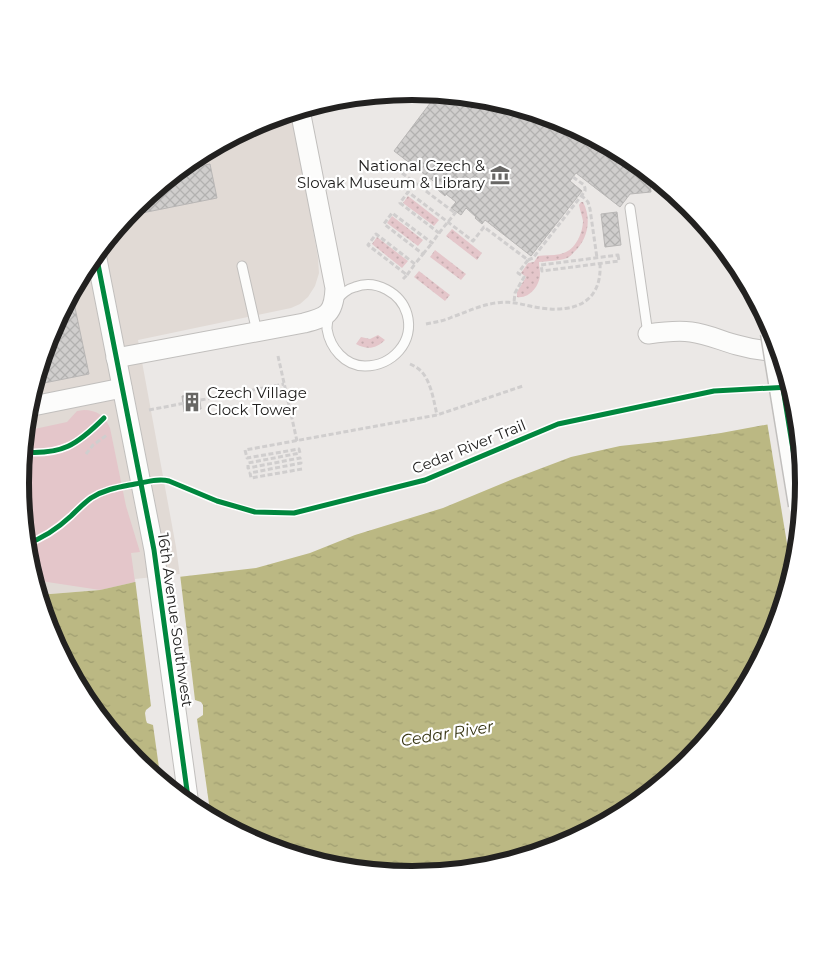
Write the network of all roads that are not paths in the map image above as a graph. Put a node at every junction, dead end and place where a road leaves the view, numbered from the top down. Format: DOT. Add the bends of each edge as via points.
graph roads {
  1 [pos="301,117"];
  2 [pos="630,208"];
  3 [pos="98,264"];
  4 [pos="242,266"];
  5 [pos="332,308"];
  6 [pos="257,332"];
  7 [pos="648,334"];
  8 [pos="772,351"];
  9 [pos="116,358"];
  10 [pos="122,388"];
  11 [pos="783,388"];
  12 [pos="37,405"];
  13 [pos="794,454"];
  14 [pos="187,794"];
  1 -- 5 [label="street" via="335,288"];
  2 -- 7 [label="lane"];
  3 -- 9 [label="street, 16th Avenue Southwest"];
  4 -- 6 [label="lane"];
  5 -- 5 [label="lane" via="327,326 329,339 336,352 347,361 360,366 374,366 388,361 406,341 407,315 402,303 382,287 356,286 344,292"];
  5 -- 6 [label="street" via="317,319"];
  6 -- 9 [label="street"];
  7 -- 8 [label="street" via="692,332"];
  9 -- 10 [label="street, 16th Avenue Southwest"];
  10 -- 12 [label="street"];
  10 -- 14 [label="street, 16th Avenue Southwest" via="154,550"];
  11 -- 13 [label="main road, bridge"];
}
